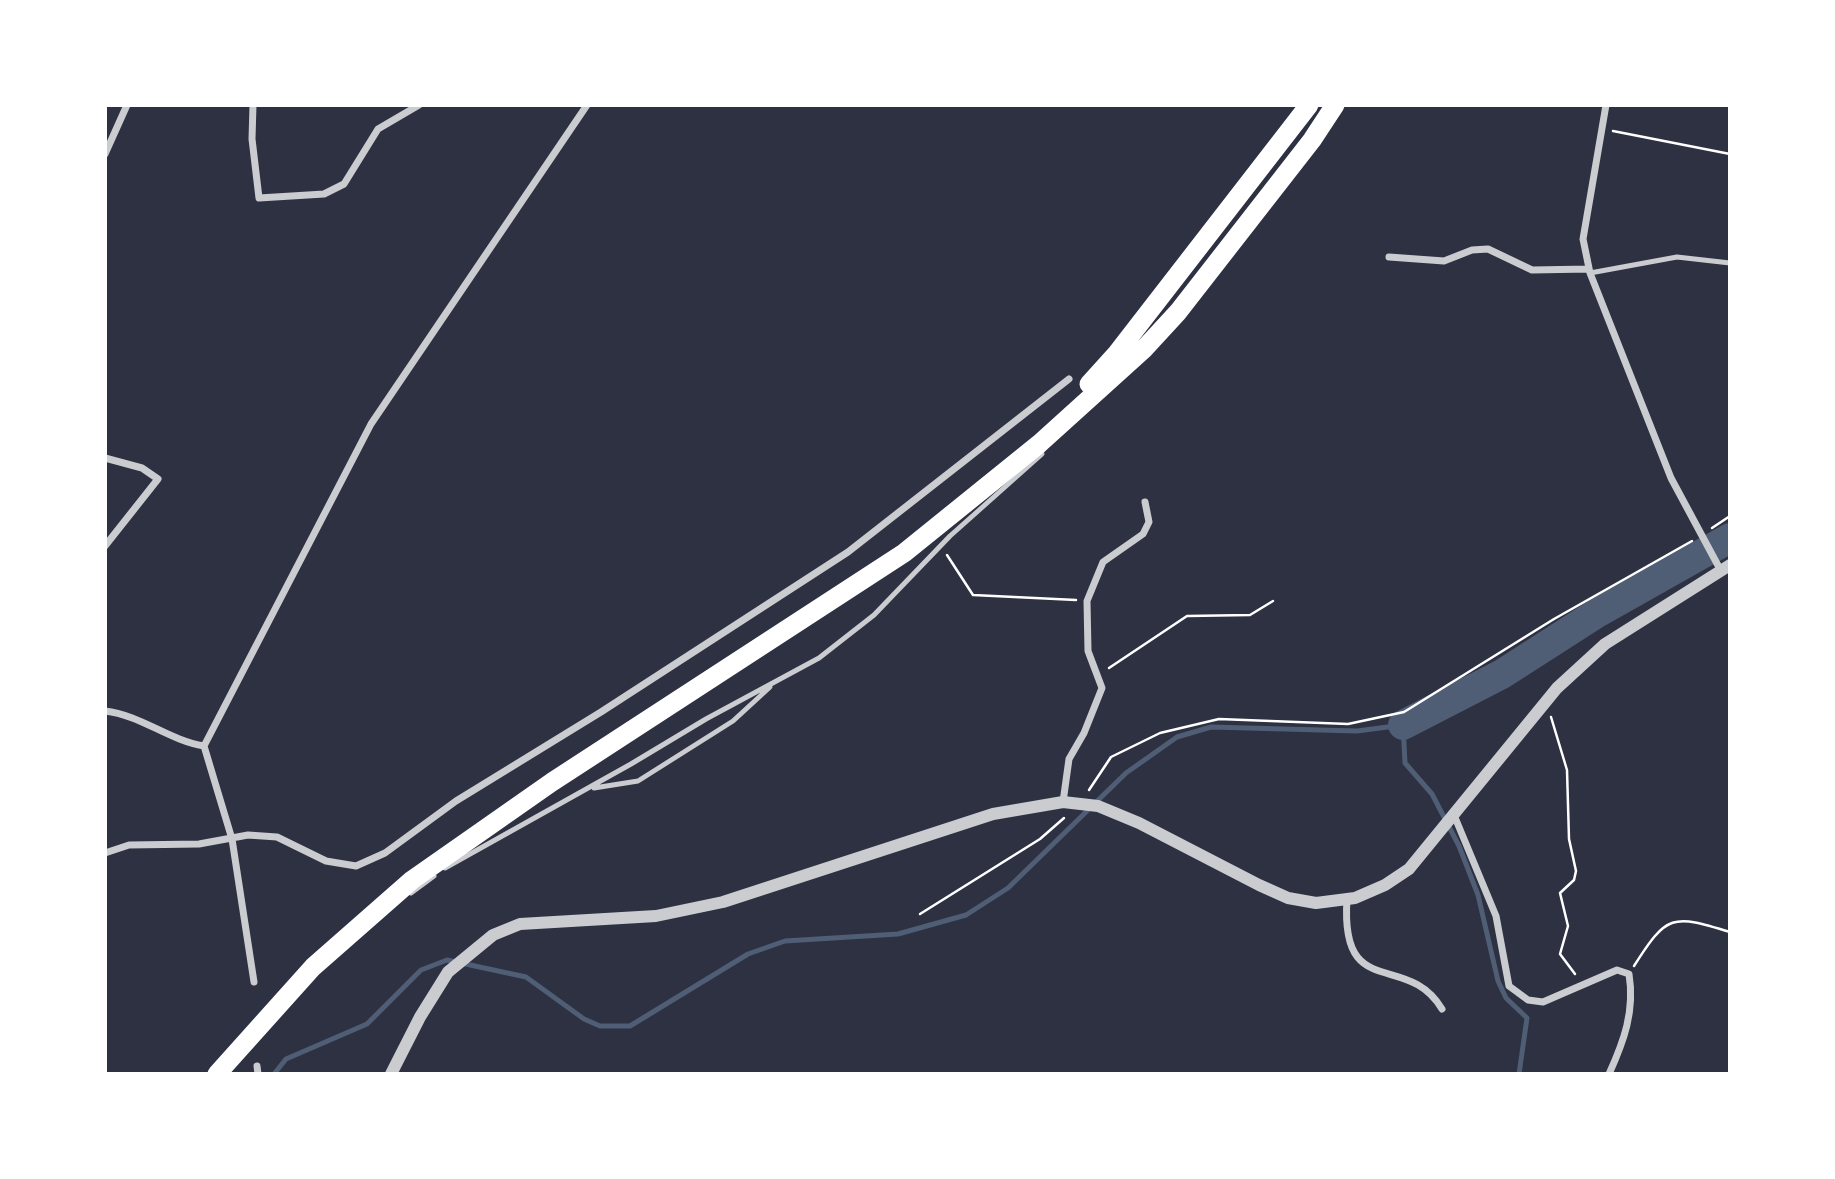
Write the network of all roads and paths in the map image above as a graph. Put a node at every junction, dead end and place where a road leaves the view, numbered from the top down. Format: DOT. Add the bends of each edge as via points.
graph roads {
  1 [pos="127,105"];
  2 [pos="253,105"];
  3 [pos="419,105"];
  4 [pos="587,105"];
  5 [pos="1309,105"];
  6 [pos="1335,105"];
  7 [pos="1606,105"];
  8 [pos="1601,128"];
  9 [pos="105,154"];
  10 [pos="1730,154"];
  11 [pos="1389,257"];
  12 [pos="1730,263"];
  13 [pos="1590,271"];
  14 [pos="1069,379"];
  15 [pos="1084,404"];
  16 [pos="1058,438"];
  17 [pos="1050,446"];
  18 [pos="105,458"];
  19 [pos="1145,502"];
  20 [pos="1730,516"];
  21 [pos="1702,535"];
  22 [pos="105,546"];
  23 [pos="955,567"];
  24 [pos="1726,568"];
  25 [pos="1087,601"];
  26 [pos="1273,601"];
  27 [pos="1097,676"];
  28 [pos="778,681"];
  29 [pos="1547,701"];
  30 [pos="105,711"];
  31 [pos="204,746"];
  32 [pos="585,790"];
  33 [pos="1063,802"];
  34 [pos="1080,804"];
  35 [pos="1454,815"];
  36 [pos="232,839"];
  37 [pos="105,853"];
  38 [pos="1347,899"];
  39 [pos="402,901"];
  40 [pos="920,914"];
  41 [pos="1730,932"];
  42 [pos="343,951"];
  43 [pos="1629,974"];
  44 [pos="254,982"];
  45 [pos="1583,985"];
  46 [pos="1441,1009"];
  47 [pos="265,1017"];
  48 [pos="203,1074"];
  49 [pos="217,1074"];
  50 [pos="391,1074"];
  51 [pos="1609,1074"];
  1 -- 9 [label="street"];
  2 -- 3 [label="street" via="259,198 324,194 344,184 379,129"];
  4 -- 31 [label="street" via="371,424"];
  5 -- 48 [label="highway" via="1117,353 1042,429 899,545 535,781 404,874 309,959"];
  6 -- 15 [label="highway" via="1178,312"];
  7 -- 8 [label="street"];
  8 -- 10 [label="path"];
  8 -- 13 [label="street" via="1583,239"];
  11 -- 13 [label="street" via="1444,261 1488,249 1532,270"];
  12 -- 13 [label="lane" via="1677,257"];
  13 -- 21 [label="street" via="1671,478"];
  14 -- 36 [label="street" via="848,552 456,801 385,853 356,866 326,861 277,837"];
  15 -- 16 [label="lane"];
  15 -- 47 [label="highway" via="991,486 904,553 437,861 346,936"];
  17 -- 28 [label="lane" via="950,536 854,632"];
  18 -- 22 [label="street" via="142,468 158,479"];
  19 -- 25 [label="street" via="1149,522 1143,534 1103,562"];
  20 -- 21 [label="path"];
  21 -- 24 [label="street"];
  21 -- 34 [label="path" via="1404,712 1348,724 1219,719 1160,733 1111,757"];
  23 -- 25 [label="path" via="973,595"];
  24 -- 29 [label="street" via="1605,644"];
  25 -- 27 [label="street" via="1088,651"];
  26 -- 27 [label="path" via="1250,615 1187,616"];
  27 -- 33 [label="street" via="1102,688 1069,759"];
  28 -- 32 [label="lane"];
  28 -- 32 [label="lane" via="733,721 638,781"];
  29 -- 35 [label="street"];
  29 -- 45 [label="path" via="1567,770 1569,839 1576,871 1574,880 1560,893 1568,926 1560,954"];
  30 -- 31 [label="street" via="125,713 183,743"];
  31 -- 36 [label="street"];
  32 -- 39 [label="lane" via="473,851"];
  33 -- 34 [label="street"];
  33 -- 50 [label="street" via="993,814 723,902 656,916 520,924 493,935 448,972"];
  34 -- 38 [label="street" via="1098,806 1139,823 1288,898 1316,903"];
  34 -- 40 [label="path" via="1040,839"];
  35 -- 38 [label="street" via="1409,869 1385,885"];
  35 -- 45 [label="street" via="1496,916 1509,986 1528,1000 1543,1002"];
  36 -- 37 [label="street" via="129,845"];
  36 -- 44 [label="street"];
  38 -- 46 [label="street" via="1345,929 1360,959 1382,975 1423,985"];
  41 -- 43 [label="path" via="1680,920 1665,925"];
  42 -- 47 [label="lane"];
  43 -- 45 [label="street" via="1617,970"];
  43 -- 51 [label="street" via="1631,1009 1624,1041"];
  47 -- 49 [label="highway"];
}
